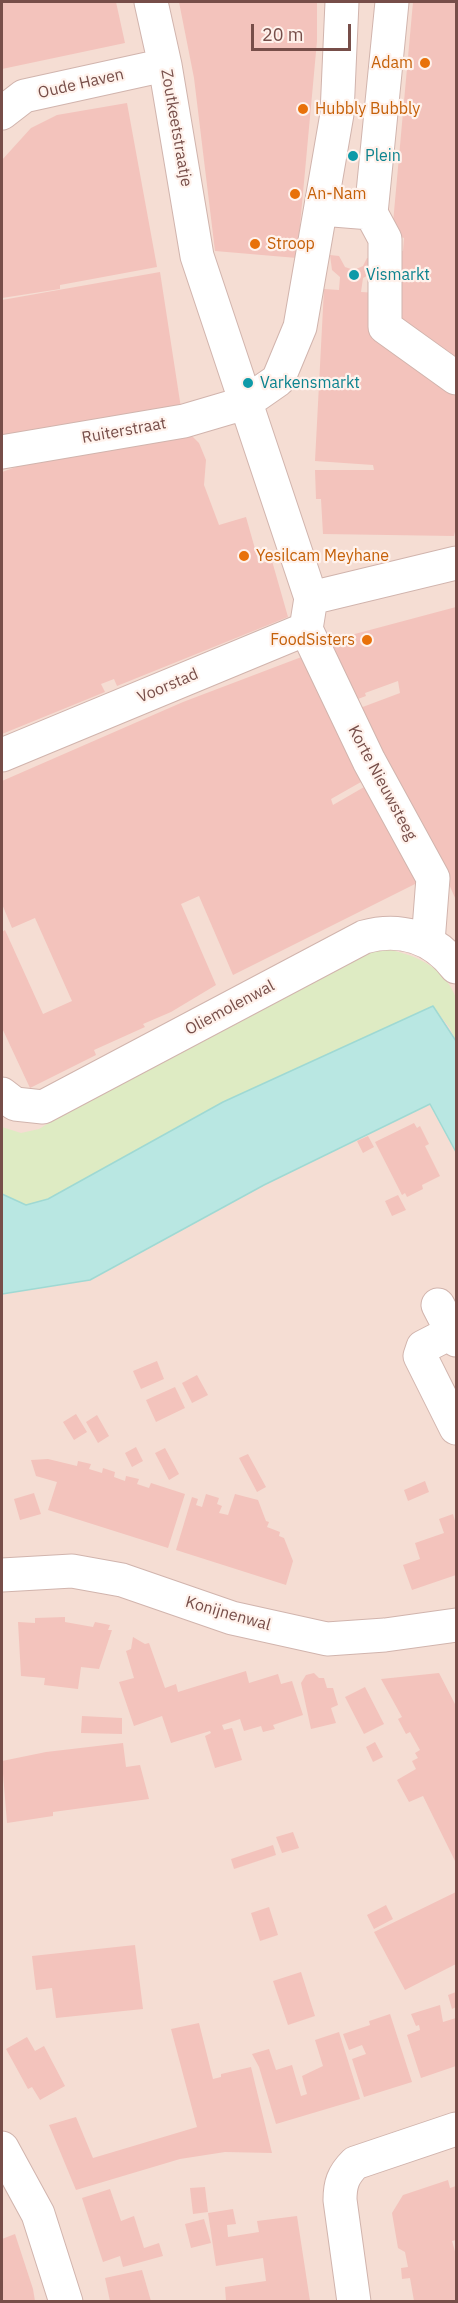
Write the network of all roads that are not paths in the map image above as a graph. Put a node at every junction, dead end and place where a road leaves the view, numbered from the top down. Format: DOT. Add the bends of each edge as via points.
graph roads {
  1 [pos="151,2"];
  2 [pos="342,2"];
  3 [pos="392,2"];
  4 [pos="165,65"];
  5 [pos="2,113"];
  6 [pos="321,208"];
  7 [pos="371,213"];
  8 [pos="456,378"];
  9 [pos="245,403"];
  10 [pos="2,452"];
  11 [pos="456,563"];
  12 [pos="308,614"];
  13 [pos="2,755"];
  14 [pos="428,942"];
  15 [pos="456,967"];
  16 [pos="2,1094"];
  17 [pos="449,1326"];
  18 [pos="456,1428"];
  19 [pos="2,1575"];
  20 [pos="456,1625"];
  21 [pos="456,2129"];
  22 [pos="2,2148"];
  23 [pos="66,2301"];
  24 [pos="354,2301"];
  1 -- 4 [label="street, Zoutkeetstraatje"];
  2 -- 6 [label="street" via="337,114"];
  3 -- 7 [label="street"];
  4 -- 5 [label="street, Oude Haven" via="24,96"];
  4 -- 9 [label="street, Zoutkeetstraatje" via="197,256"];
  6 -- 7 [label="street"];
  6 -- 9 [label="street" via="300,327 278,380"];
  7 -- 8 [label="street" via="385,238 385,327"];
  9 -- 10 [label="street, Ruiterstraat" via="184,421"];
  9 -- 12 [label="street" via="294,549"];
  11 -- 12 [label="street, Voorstad"];
  12 -- 13 [label="street, Voorstad"];
  12 -- 14 [label="street, Korte Nieuwsteeg" via="369,761 433,878"];
  14 -- 15 [label="street, Oliemolenwal"];
  14 -- 16 [label="street, Oliemolenwal" via="401,933 364,937 43,1107 15,1104"];
  17 -- 18 [label="street" via="423,1347 420,1356"];
  19 -- 20 [label="street, Konijnenwal" via="72,1571 122,1580 232,1618 327,1639"];
  21 -- 24 [label="street" via="355,2163 345,2173 340,2200"];
  22 -- 23 [label="street" via="38,2214"];
}
